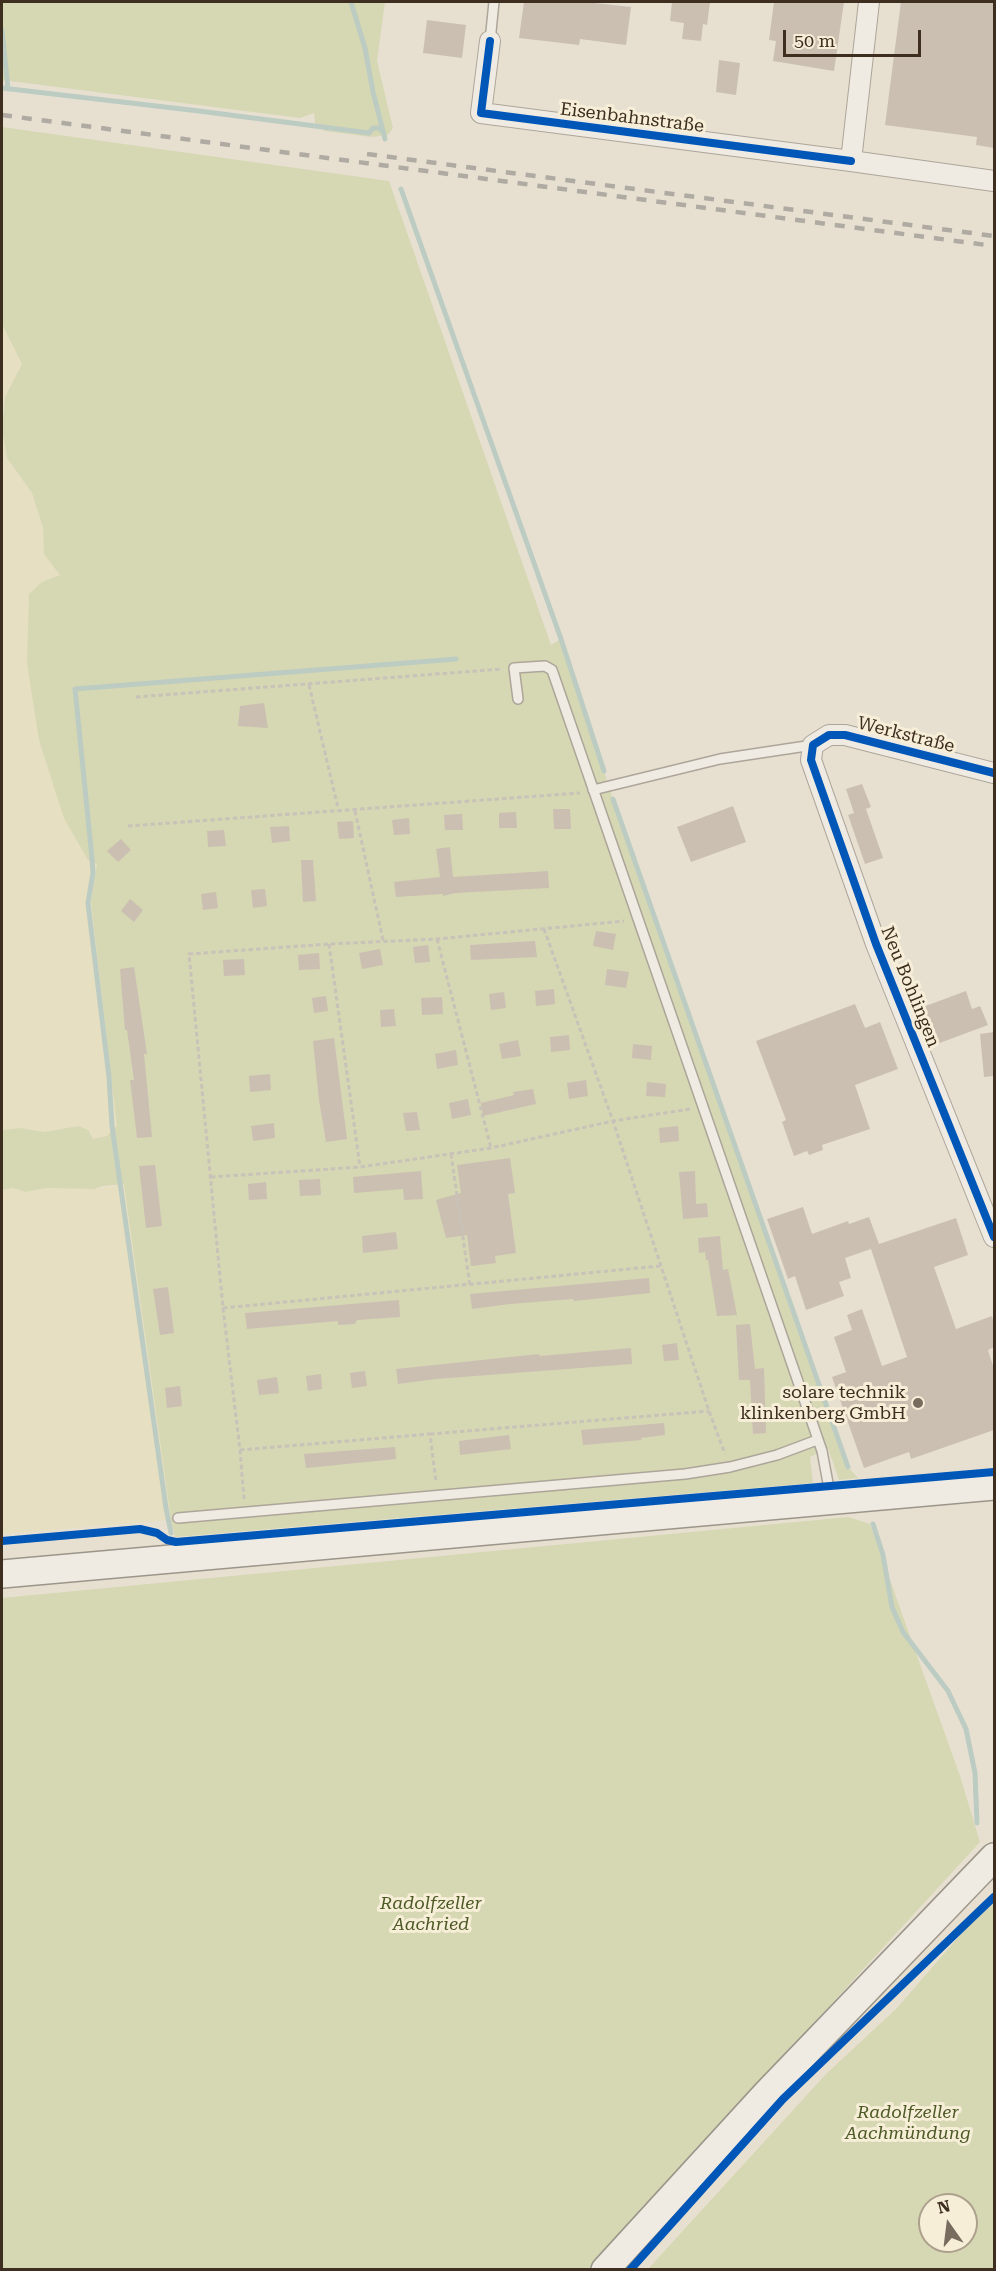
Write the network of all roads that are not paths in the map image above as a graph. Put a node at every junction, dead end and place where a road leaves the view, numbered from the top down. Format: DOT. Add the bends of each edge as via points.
graph roads {
  1 [pos="494,2"];
  2 [pos="869,2"];
  3 [pos="490,41"];
  4 [pos="851,161"];
  5 [pos="994,181"];
  6 [pos="518,699"];
  7 [pos="813,745"];
  8 [pos="994,773"];
  9 [pos="593,790"];
  10 [pos="994,1237"];
  11 [pos="817,1440"];
  12 [pos="994,1486"];
  13 [pos="831,1501"];
  14 [pos="178,1518"];
  15 [pos="2,1574"];
  16 [pos="994,1857"];
  17 [pos="605,2270"];
  1 -- 3 [label="lane"];
  2 -- 4 [label="street"];
  3 -- 4 [label="street, Eisenbahnstraße" via="481,114"];
  4 -- 5 [label="street, Eisenbahnstraße"];
  6 -- 9 [label="lane" via="514,668 545,666 552,670"];
  7 -- 8 [label="street, Werkstraße" via="829,735 845,735"];
  7 -- 9 [label="lane" via="720,759"];
  7 -- 10 [label="street, Neu Bohlingen" via="811,760 876,944"];
  9 -- 11 [label="lane"];
  11 -- 13 [label="lane"];
  11 -- 14 [label="lane" via="777,1455 685,1474"];
  12 -- 13 [label="main road"];
  13 -- 15 [label="main road"];
  16 -- 17 [label="main road" via="767,2093"];
}
